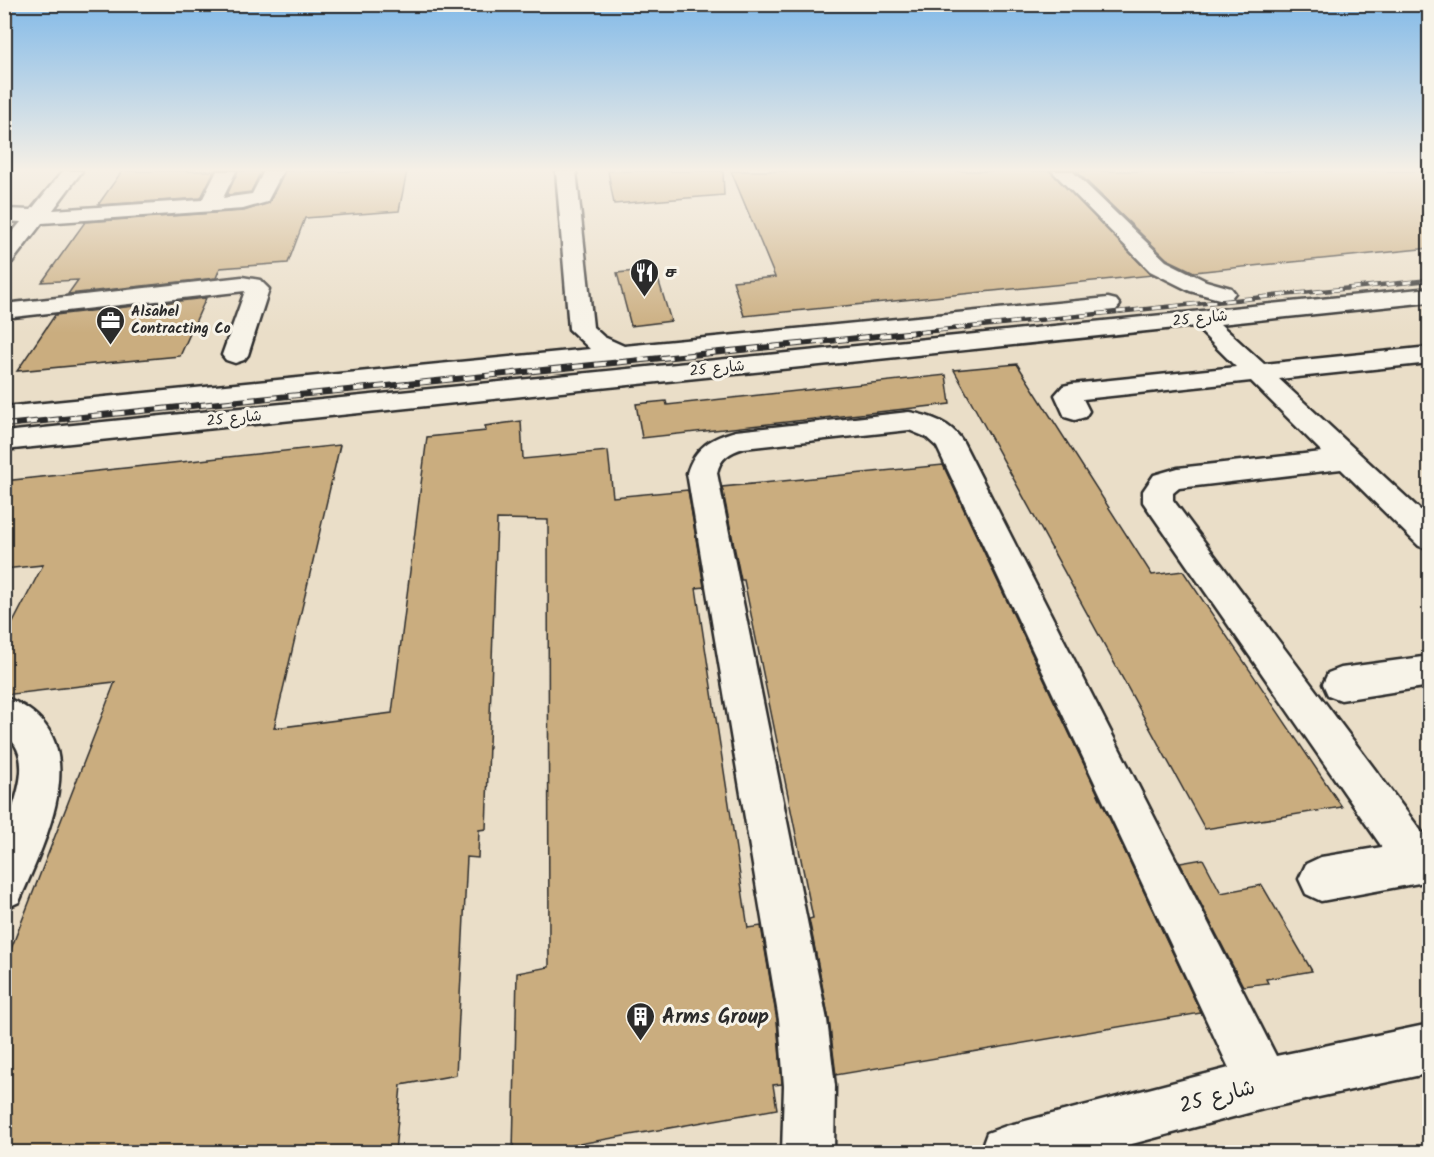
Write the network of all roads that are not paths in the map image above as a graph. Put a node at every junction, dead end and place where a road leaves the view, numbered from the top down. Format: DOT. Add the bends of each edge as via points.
graph roads {
  1 [pos="30,225"];
  2 [pos="571,225"];
  3 [pos="1116,225"];
  4 [pos="4,257"];
  5 [pos="1430,274"];
  6 [pos="1223,293"];
  7 [pos="1430,295"];
  8 [pos="4,311"];
  9 [pos="1200,318"];
  10 [pos="581,329"];
  11 [pos="621,354"];
  12 [pos="235,355"];
  13 [pos="1430,355"];
  14 [pos="538,363"];
  15 [pos="1257,373"];
  16 [pos="1075,411"];
  17 [pos="4,417"];
  18 [pos="4,441"];
  19 [pos="1346,459"];
  20 [pos="1430,538"];
  21 [pos="1430,671"];
  22 [pos="1341,684"];
  23 [pos="4,713"];
  24 [pos="1424,861"];
  25 [pos="1321,879"];
  26 [pos="4,887"];
  27 [pos="1430,1048"];
  28 [pos="1263,1084"];
  29 [pos="808,1152"];
  30 [pos="1006,1152"];
  1 -- 4 [label="street"];
  2 -- 10 [label="street"];
  3 -- 6 [label="street" via="1158,266 1198,286"];
  5 -- 6 [label="street, شارع 25"];
  6 -- 11 [label="street, شارع 25"];
  7 -- 9 [label="street, شارع 25"];
  8 -- 12 [label="street" via="252,285 257,289"];
  9 -- 15 [label="street"];
  9 -- 18 [label="street, شارع 25"];
  10 -- 11 [label="street" via="595,342"];
  10 -- 14 [label="street"];
  11 -- 14 [label="street, شارع 25"];
  13 -- 15 [label="street"];
  14 -- 17 [label="street, شارع 25"];
  15 -- 16 [label="street" via="1072,392 1068,395"];
  15 -- 19 [label="street"];
  19 -- 20 [label="street"];
  19 -- 24 [label="street" via="1178,478 1165,482 1158,490 1158,502"];
  21 -- 22 [label="street"];
  23 -- 26 [label="street" via="32,733 41,753 42,779"];
  24 -- 25 [label="street"];
  27 -- 28 [label="street, شارع 25"];
  28 -- 29 [label="street" via="949,442 926,424 909,421 744,438 718,447 704,463 702,473 803,1020 810,1071"];
  28 -- 30 [label="street, شارع 25"];
}
